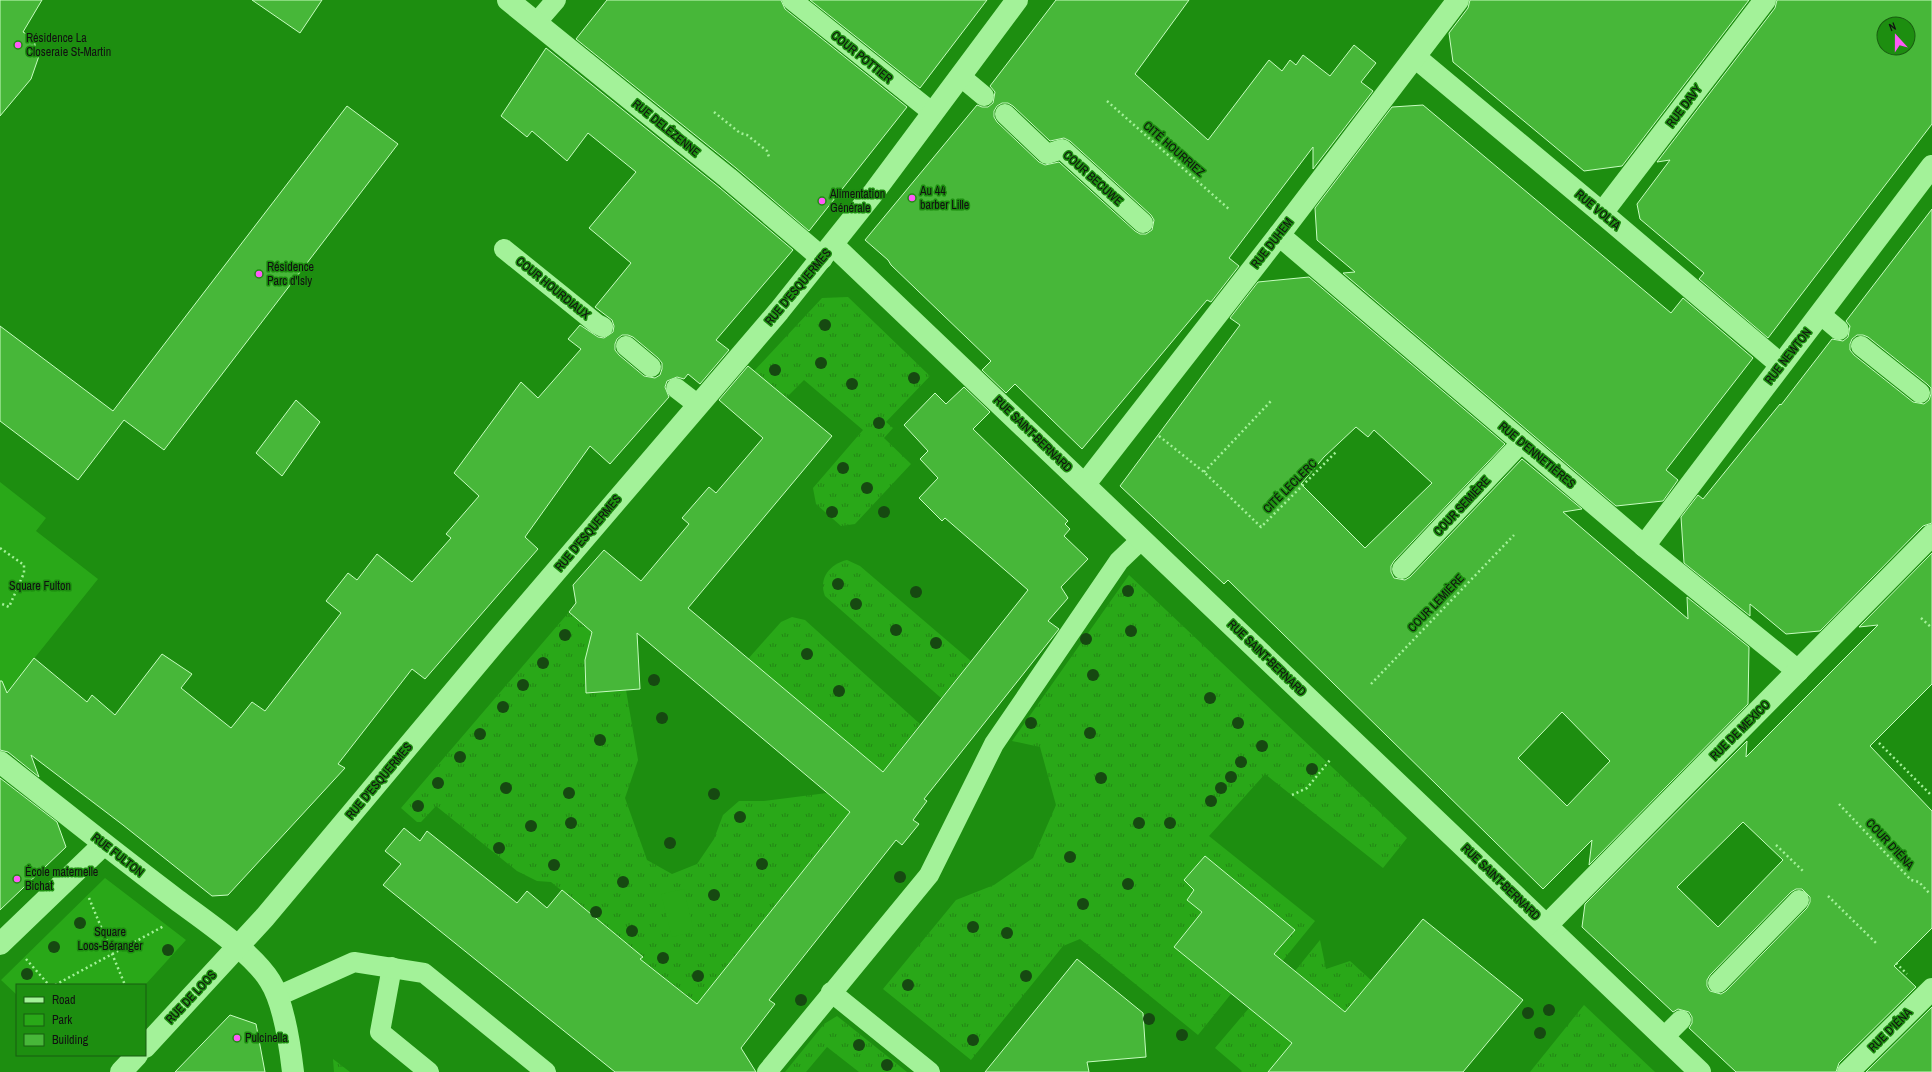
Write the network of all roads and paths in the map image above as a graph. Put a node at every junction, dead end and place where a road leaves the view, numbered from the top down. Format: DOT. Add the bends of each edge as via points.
graph roads {
  1 [pos="508,0"];
  2 [pos="556,0"];
  3 [pos="792,0"];
  4 [pos="1017,0"];
  5 [pos="1458,0"];
  6 [pos="1765,0"];
  7 [pos="536,23"];
  8 [pos="1415,58"];
  9 [pos="960,76"];
  10 [pos="984,96"];
  11 [pos="1107,101"];
  12 [pos="714,112"];
  13 [pos="933,113"];
  14 [pos="1005,114"];
  15 [pos="769,157"];
  16 [pos="1932,166"];
  17 [pos="1230,210"];
  18 [pos="1602,213"];
  19 [pos="1143,223"];
  20 [pos="1279,235"];
  21 [pos="504,249"];
  22 [pos="828,251"];
  23 [pos="1820,314"];
  24 [pos="603,327"];
  25 [pos="1839,330"];
  26 [pos="626,346"];
  27 [pos="1861,346"];
  28 [pos="1780,364"];
  29 [pos="651,367"];
  30 [pos="676,388"];
  31 [pos="1920,393"];
  32 [pos="1271,401"];
  33 [pos="698,405"];
  34 [pos="1136,420"];
  35 [pos="1522,442"];
  36 [pos="1336,452"];
  37 [pos="1204,472"];
  38 [pos="1085,484"];
  39 [pos="1514,535"];
  40 [pos="1932,535"];
  41 [pos="1142,539"];
  42 [pos="1644,546"];
  43 [pos="0,548"];
  44 [pos="1402,569"];
  45 [pos="0,603"];
  46 [pos="1921,618"];
  47 [pos="1932,628"];
  48 [pos="1798,672"];
  49 [pos="1371,684"];
  50 [pos="1350,738"];
  51 [pos="1879,743"];
  52 [pos="0,762"];
  53 [pos="1292,795"];
  54 [pos="1932,796"];
  55 [pos="1839,804"];
  56 [pos="104,844"];
  57 [pos="1929,893"];
  58 [pos="88,895"];
  59 [pos="1799,900"];
  60 [pos="167,924"];
  61 [pos="1547,925"];
  62 [pos="0,944"];
  63 [pos="237,947"];
  64 [pos="112,954"];
  65 [pos="24,958"];
  66 [pos="392,967"];
  67 [pos="48,984"];
  68 [pos="57,984"];
  69 [pos="125,984"];
  70 [pos="1718,984"];
  71 [pos="1932,989"];
  72 [pos="831,992"];
  73 [pos="278,996"];
  74 [pos="1681,1020"];
  75 [pos="1664,1038"];
  76 [pos="146,1046"];
  77 [pos="136,1056"];
  78 [pos="121,1072"];
  79 [pos="293,1072"];
  80 [pos="429,1072"];
  81 [pos="546,1072"];
  82 [pos="767,1072"];
  83 [pos="930,1072"];
  84 [pos="1700,1072"];
  85 [pos="1848,1072"];
  1 -- 7 [label="street, RUE DELÉZENNE"];
  2 -- 7 [label="lane"];
  3 -- 13 [label="lane, COUR POTTIER"];
  4 -- 9 [label="street, RUE D'ESQUERMES"];
  5 -- 8 [label="street, RUE DUHEM"];
  6 -- 18 [label="street, RUE DAVY"];
  7 -- 22 [label="street, RUE DELÉZENNE" via="728,178"];
  8 -- 18 [label="street, RUE VOLTA"];
  8 -- 20 [label="street, RUE DUHEM"];
  9 -- 10 [label="lane"];
  9 -- 13 [label="street, RUE D'ESQUERMES"];
  11 -- 17 [label="path, CITÉ HOURRIEZ"];
  12 -- 15 [label="path" via="767,151"];
  13 -- 22 [label="street, RUE D'ESQUERMES"];
  14 -- 19 [label="lane, COUR BECUWE" via="1047,154 1062,149"];
  16 -- 23 [label="street, RUE NEWTON"];
  18 -- 28 [label="street, RUE VOLTA"];
  20 -- 34 [label="street, RUE DUHEM"];
  20 -- 35 [label="street, RUE D'ENNETIÈRES"];
  21 -- 24 [label="lane, COUR HOURDIAUX"];
  22 -- 33 [label="street, RUE D'ESQUERMES"];
  22 -- 38 [label="street, RUE SAINT-BERNARD"];
  23 -- 25 [label="lane"];
  23 -- 28 [label="street, RUE NEWTON"];
  26 -- 29 [label="lane"];
  27 -- 31 [label="lane"];
  28 -- 42 [label="street, RUE NEWTON"];
  30 -- 33 [label="lane"];
  32 -- 37 [label="path"];
  33 -- 63 [label="street, RUE D'ESQUERMES"];
  34 -- 37 [label="path, CITÉ LECLERC"];
  34 -- 38 [label="street, RUE DUHEM"];
  35 -- 42 [label="street, RUE D'ENNETIÈRES"];
  35 -- 44 [label="lane, COUR SEMIÈRE"];
  36 -- 37 [label="path, CITÉ LECLERC" via="1261,527"];
  38 -- 41 [label="street, RUE SAINT-BERNARD"];
  39 -- 49 [label="path, COUR LEMIÈRE"];
  40 -- 48 [label="street, RUE DE MEXICO"];
  41 -- 50 [label="street, RUE SAINT-BERNARD"];
  41 -- 72 [label="lane" via="1119,561 994,744 929,875"];
  42 -- 48 [label="street, RUE D'ENNETIÈRES"];
  43 -- 45 [label="path" via="24,565 24,573 9,607"];
  46 -- 47 [label="path"];
  48 -- 61 [label="street, RUE DE MEXICO"];
  50 -- 53 [label="path" via="1332,756 1308,788"];
  50 -- 61 [label="street, RUE SAINT-BERNARD"];
  51 -- 54 [label="path"];
  52 -- 56 [label="street, RUE FULTON"];
  55 -- 57 [label="path, COUR D'IÉNA" via="1911,880 1919,882"];
  56 -- 62 [label="street"];
  56 -- 63 [label="street, RUE FULTON"];
  58 -- 64 [label="path"];
  59 -- 70 [label="lane"];
  60 -- 64 [label="path"];
  61 -- 75 [label="street, RUE SAINT-BERNARD"];
  63 -- 73 [label="street" via="269,980"];
  63 -- 76 [label="street, RUE DE LOOS"];
  64 -- 68 [label="path"];
  64 -- 69 [label="path"];
  65 -- 67 [label="path"];
  66 -- 73 [label="lane" via="354,962"];
  66 -- 80 [label="lane" via="380,1032"];
  66 -- 81 [label="lane" via="424,973"];
  71 -- 85 [label="street, RUE D'IÉNA"];
  72 -- 82 [label="lane"];
  72 -- 83 [label="lane"];
  73 -- 79 [label="street"];
  74 -- 75 [label="lane"];
  75 -- 84 [label="street, RUE SAINT-BERNARD"];
  77 -- 78 [label="street"];
}
